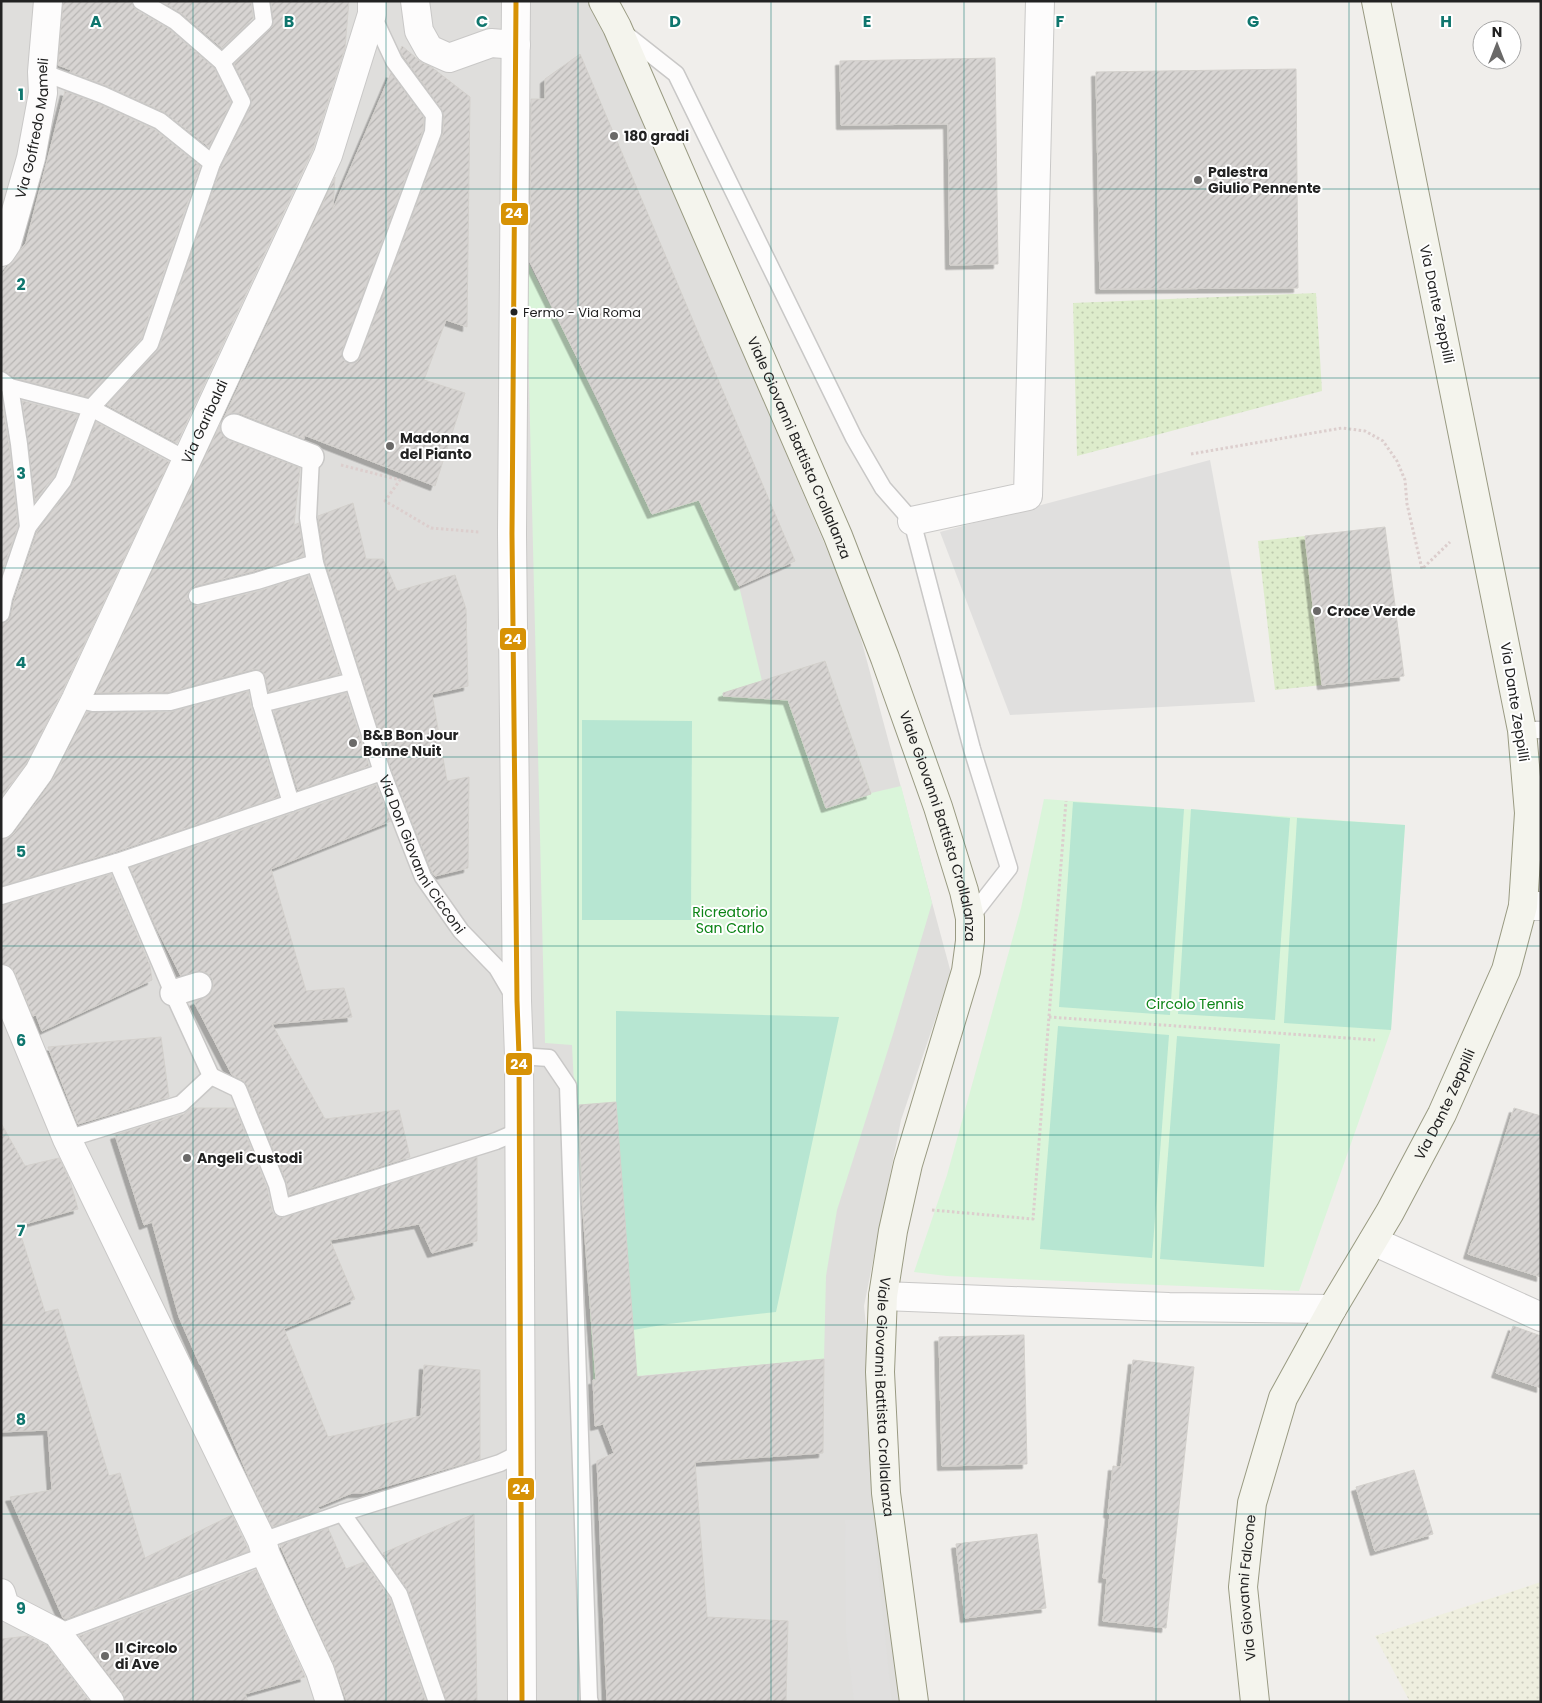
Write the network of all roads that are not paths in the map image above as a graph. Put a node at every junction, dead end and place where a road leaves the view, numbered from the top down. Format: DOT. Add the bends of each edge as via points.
graph roads {
  1 [pos="48,1"];
  2 [pos="141,1"];
  3 [pos="261,1"];
  4 [pos="415,1"];
  5 [pos="516,1"];
  6 [pos="603,1"];
  7 [pos="1040,1"];
  8 [pos="1376,1"];
  9 [pos="372,8"];
  10 [pos="617,28"];
  11 [pos="516,45"];
  12 [pos="222,62"];
  13 [pos="42,72"];
  14 [pos="212,163"];
  15 [pos="1,252"];
  16 [pos="351,354"];
  17 [pos="6,384"];
  18 [pos="91,408"];
  19 [pos="234,427"];
  20 [pos="312,457"];
  21 [pos="187,460"];
  22 [pos="912,521"];
  23 [pos="28,527"];
  24 [pos="315,563"];
  25 [pos="197,596"];
  26 [pos="2,604"];
  27 [pos="353,681"];
  28 [pos="76,699"];
  29 [pos="261,704"];
  30 [pos="1531,730"];
  31 [pos="382,772"];
  32 [pos="291,804"];
  33 [pos="1,824"];
  34 [pos="117,862"];
  35 [pos="1,896"];
  36 [pos="1532,906"];
  37 [pos="970,918"];
  38 [pos="1,979"];
  39 [pos="199,984"];
  40 [pos="173,993"];
  41 [pos="517,1001"];
  42 [pos="519,1056"];
  43 [pos="211,1076"];
  44 [pos="519,1131"];
  45 [pos="67,1139"];
  46 [pos="1373,1240"];
  47 [pos="883,1296"];
  48 [pos="1332,1309"];
  49 [pos="1541,1318"];
  50 [pos="520,1453"];
  51 [pos="1252,1503"];
  52 [pos="342,1513"];
  53 [pos="264,1548"];
  54 [pos="2,1602"];
  55 [pos="57,1633"];
  56 [pos="588,1701"];
  57 [pos="110,1702"];
  58 [pos="330,1702"];
  59 [pos="437,1702"];
  60 [pos="522,1702"];
  61 [pos="914,1702"];
  62 [pos="1255,1702"];
  1 -- 13 [label="street, Via Goffredo Mameli"];
  2 -- 12 [label="lane" via="175,21"];
  3 -- 12 [label="lane" via="264,22"];
  4 -- 11 [label="street" via="419,31 429,49 449,58 491,43"];
  5 -- 11 [label="street"];
  6 -- 10 [label="main road, Viale Giovanni Battista Crollalanza"];
  7 -- 22 [label="street" via="1028,496"];
  8 -- 30 [label="main road, Via Dante Zeppilli" via="1480,514"];
  9 -- 16 [label="lane" via="394,61 434,116 433,132"];
  9 -- 21 [label="street, Via Garibaldi" via="328,155"];
  10 -- 22 [label="lane" via="676,74 854,438 883,488"];
  10 -- 37 [label="main road, Viale Giovanni Battista Crollalanza" via="838,536 886,658 938,807"];
  11 -- 41 [label="street" via="512,534"];
  12 -- 14 [label="lane" via="242,102"];
  13 -- 14 [label="lane" via="160,121"];
  13 -- 15 [label="street, Via Goffredo Mameli" via="43,93 31,158 7,244"];
  14 -- 18 [label="lane" via="150,344"];
  17 -- 18 [label="lane"];
  17 -- 23 [label="lane" via="18,444"];
  18 -- 21 [label="lane"];
  18 -- 23 [label="lane" via="63,481"];
  19 -- 20 [label="street"];
  20 -- 24 [label="lane, Via Don Giovanni Cicconi" via="308,518"];
  21 -- 28 [label="street, Via Garibaldi"];
  22 -- 37 [label="lane" via="972,748 1009,868"];
  23 -- 26 [label="lane"];
  24 -- 25 [label="lane"];
  24 -- 27 [label="lane, Via Don Giovanni Cicconi"];
  27 -- 29 [label="lane"];
  27 -- 31 [label="lane, Via Don Giovanni Cicconi"];
  28 -- 29 [label="lane" via="92,703 170,702 256,679"];
  28 -- 33 [label="street, Via Garibaldi" via="39,772"];
  29 -- 32 [label="lane"];
  30 -- 36 [label="main road, Via Dante Zeppilli"];
  31 -- 32 [label="lane"];
  31 -- 41 [label="lane, Via Don Giovanni Cicconi" via="424,876 461,932 497,968"];
  32 -- 34 [label="lane"];
  34 -- 35 [label="lane"];
  34 -- 40 [label="lane"];
  36 -- 46 [label="main road, Via Dante Zeppilli" via="1442,1114"];
  37 -- 47 [label="main road, Viale Giovanni Battista Crollalanza" via="966,971 908,1164"];
  38 -- 45 [label="street"];
  39 -- 40 [label="street"];
  40 -- 43 [label="lane"];
  41 -- 42 [label="street"];
  42 -- 44 [label="street"];
  42 -- 56 [label="lane" via="549,1058 568,1086"];
  43 -- 44 [label="lane" via="238,1089 277,1185 282,1208"];
  43 -- 45 [label="lane" via="181,1104"];
  44 -- 50 [label="street"];
  45 -- 53 [label="street"];
  46 -- 48 [label="main road, Via Dante Zeppilli"];
  46 -- 49 [label="street"];
  47 -- 48 [label="street" via="1169,1307"];
  47 -- 61 [label="main road, Viale Giovanni Battista Crollalanza" via="880,1372 886,1493"];
  48 -- 51 [label="main road, Via Dante Zeppilli" via="1283,1398"];
  50 -- 52 [label="lane" via="500,1463"];
  50 -- 60 [label="street"];
  51 -- 62 [label="main road, Via Giovanni Falcone" via="1243,1587"];
  52 -- 53 [label="lane"];
  52 -- 59 [label="lane" via="399,1594"];
  53 -- 55 [label="lane"];
  53 -- 58 [label="street" via="320,1671"];
  54 -- 55 [label="street"];
  55 -- 57 [label="street"];
}
